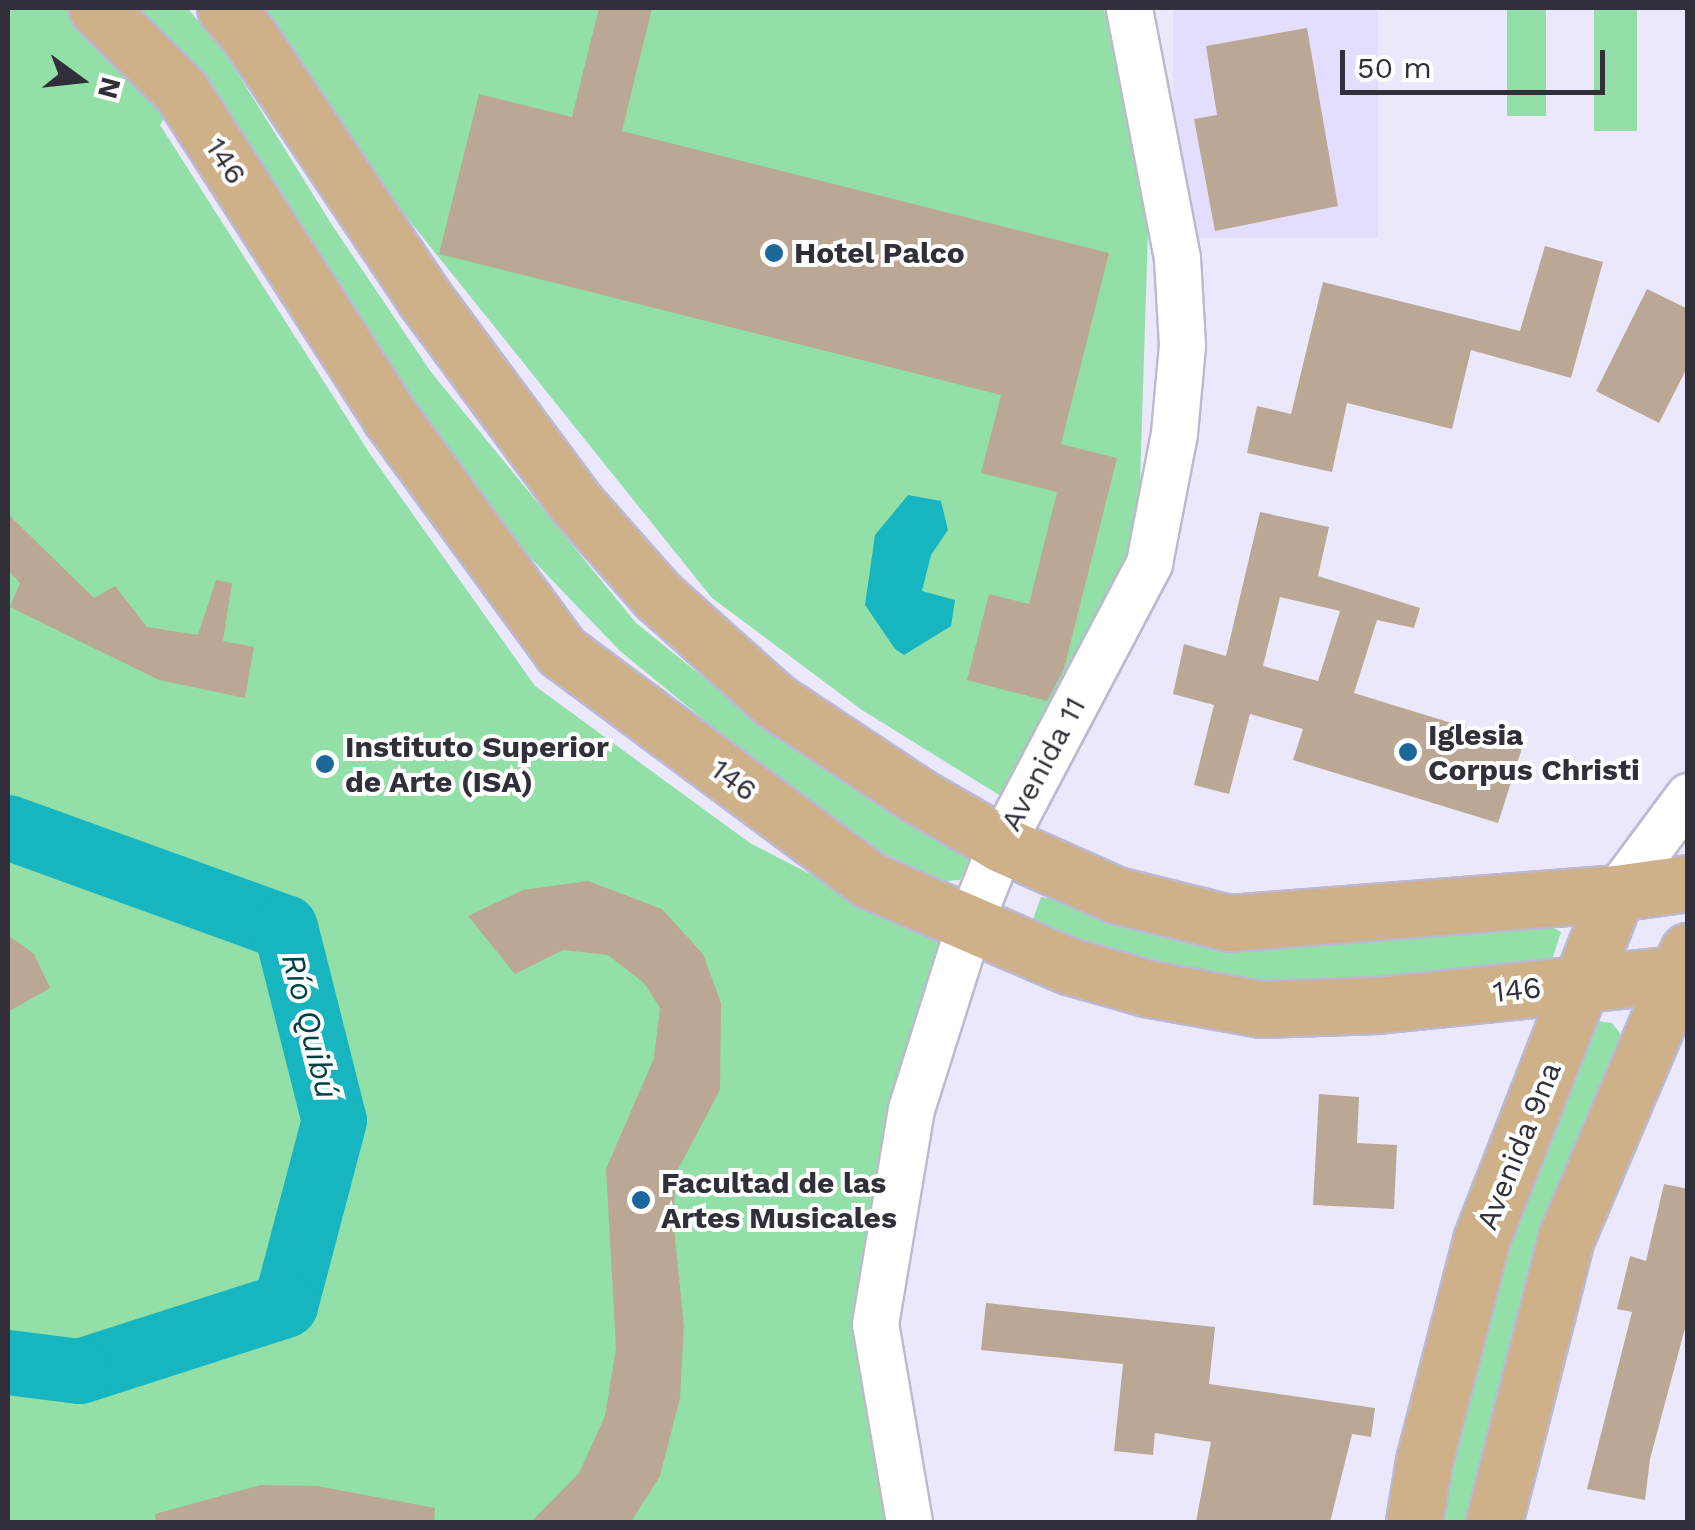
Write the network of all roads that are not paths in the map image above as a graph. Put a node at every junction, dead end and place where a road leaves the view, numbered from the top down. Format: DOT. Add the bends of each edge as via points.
graph roads {
  1 [pos="97,8"];
  2 [pos="225,8"];
  3 [pos="1129,8"];
  4 [pos="1688,796"];
  5 [pos="1002,844"];
  6 [pos="1688,883"];
  7 [pos="1616,893"];
  8 [pos="969,925"];
  9 [pos="1685,966"];
  10 [pos="1585,982"];
  11 [pos="909,1522"];
  12 [pos="1414,1522"];
  13 [pos="1494,1522"];
  1 -- 8 [label="main road, 146" via="181,91 390,417 561,650 869,880"];
  2 -- 5 [label="main road" via="425,300 576,502 658,596 774,701"];
  3 -- 5 [label="street, Avenida 11" via="1178,258 1182,345 1174,433 1149,563"];
  4 -- 7 [label="street, Avenida 9na"];
  5 -- 7 [label="main road" via="1116,895 1229,923"];
  5 -- 8 [label="street, Avenida 11"];
  6 -- 7 [label="main road"];
  7 -- 10 [label="main road, Avenida 9na"];
  8 -- 10 [label="main road, 146" via="1085,971 1261,1008 1378,1006"];
  8 -- 11 [label="street, Avenida 11" via="911,1109 875,1324"];
  9 -- 10 [label="main road, 146"];
  9 -- 13 [label="main road" via="1566,1238"];
  10 -- 12 [label="main road, Avenida 9na" via="1481,1240"];
}
